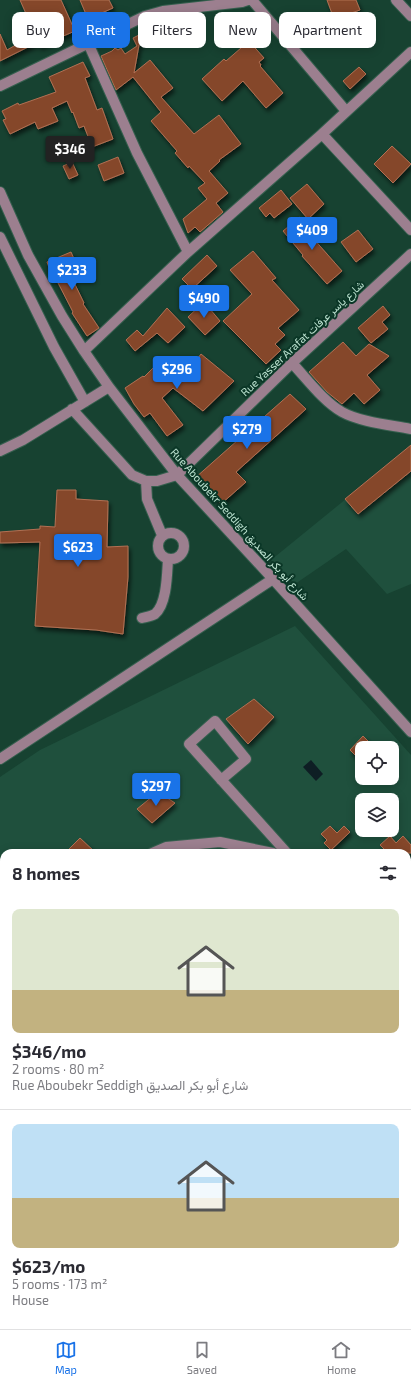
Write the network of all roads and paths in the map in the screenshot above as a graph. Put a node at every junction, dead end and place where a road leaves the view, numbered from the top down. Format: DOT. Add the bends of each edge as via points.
graph roads {
  1 [pos="248,0"];
  2 [pos="252,0"];
  3 [pos="396,0"];
  4 [pos="411,16"];
  5 [pos="130,23"];
  6 [pos="78,48"];
  7 [pos="90,48"];
  8 [pos="411,52"];
  9 [pos="0,86"];
  10 [pos="346,111"];
  11 [pos="322,134"];
  12 [pos="0,192"];
  13 [pos="411,230"];
  14 [pos="0,237"];
  15 [pos="188,252"];
  16 [pos="411,254"];
  17 [pos="84,351"];
  18 [pos="292,363"];
  19 [pos="109,387"];
  20 [pos="85,402"];
  21 [pos="72,409"];
  22 [pos="411,429"];
  23 [pos="0,451"];
  24 [pos="177,475"];
  25 [pos="146,481"];
  26 [pos="162,536"];
  27 [pos="168,559"];
  28 [pos="273,579"];
  29 [pos="142,618"];
  30 [pos="411,732"];
  31 [pos="0,759"];
  32 [pos="221,780"];
  33 [pos="161,849"];
  34 [pos="254,849"];
  35 [pos="283,849"];
  1 -- 5 [label="street" via="163,11"];
  2 -- 10 [label="street"];
  3 -- 4 [label="street"];
  6 -- 9 [label="street"];
  7 -- 15 [label="street" via="137,153"];
  8 -- 10 [label="street"];
  10 -- 11 [label="street"];
  11 -- 13 [label="street"];
  11 -- 15 [label="street"];
  12 -- 17 [label="street, Rue Aboubekr Seddigh شارع أبو بكر الصديق" via="28,255"];
  14 -- 20 [label="street" via="54,347"];
  15 -- 17 [label="street"];
  16 -- 18 [label="street, Rue Yasser Arafat شارع ياسر عرفات"];
  17 -- 19 [label="street, Rue Aboubekr Seddigh شارع أبو بكر الصديق"];
  18 -- 22 [label="street" via="330,403 344,413"];
  18 -- 24 [label="street, Rue Yasser Arafat شارع ياسر عرفات"];
  19 -- 20 [label="street"];
  19 -- 24 [label="street, Rue Aboubekr Seddigh شارع أبو بكر الصديق"];
  20 -- 21 [label="street"];
  21 -- 23 [label="street" via="23,440"];
  21 -- 25 [label="street" via="132,475"];
  24 -- 25 [label="street" via="157,481"];
  24 -- 28 [label="street, Rue Aboubekr Seddigh شارع أبو بكر الصديق"];
  25 -- 26 [label="street" via="147,499"];
  26 -- 27 [label="street" via="157,546 163,557"];
  26 -- 27 [label="street" via="174,532 183,540 184,546 180,556"];
  27 -- 29 [label="street" via="161,606 154,614"];
  28 -- 30 [label="street, Rue Aboubekr Seddigh شارع أبو بكر الصديق"];
  28 -- 31 [label="street"];
  32 -- 32 [label="street" via="189,744 215,721 246,759"];
  32 -- 35 [label="street"];
  33 -- 34 [label="street" via="220,842"];
}
